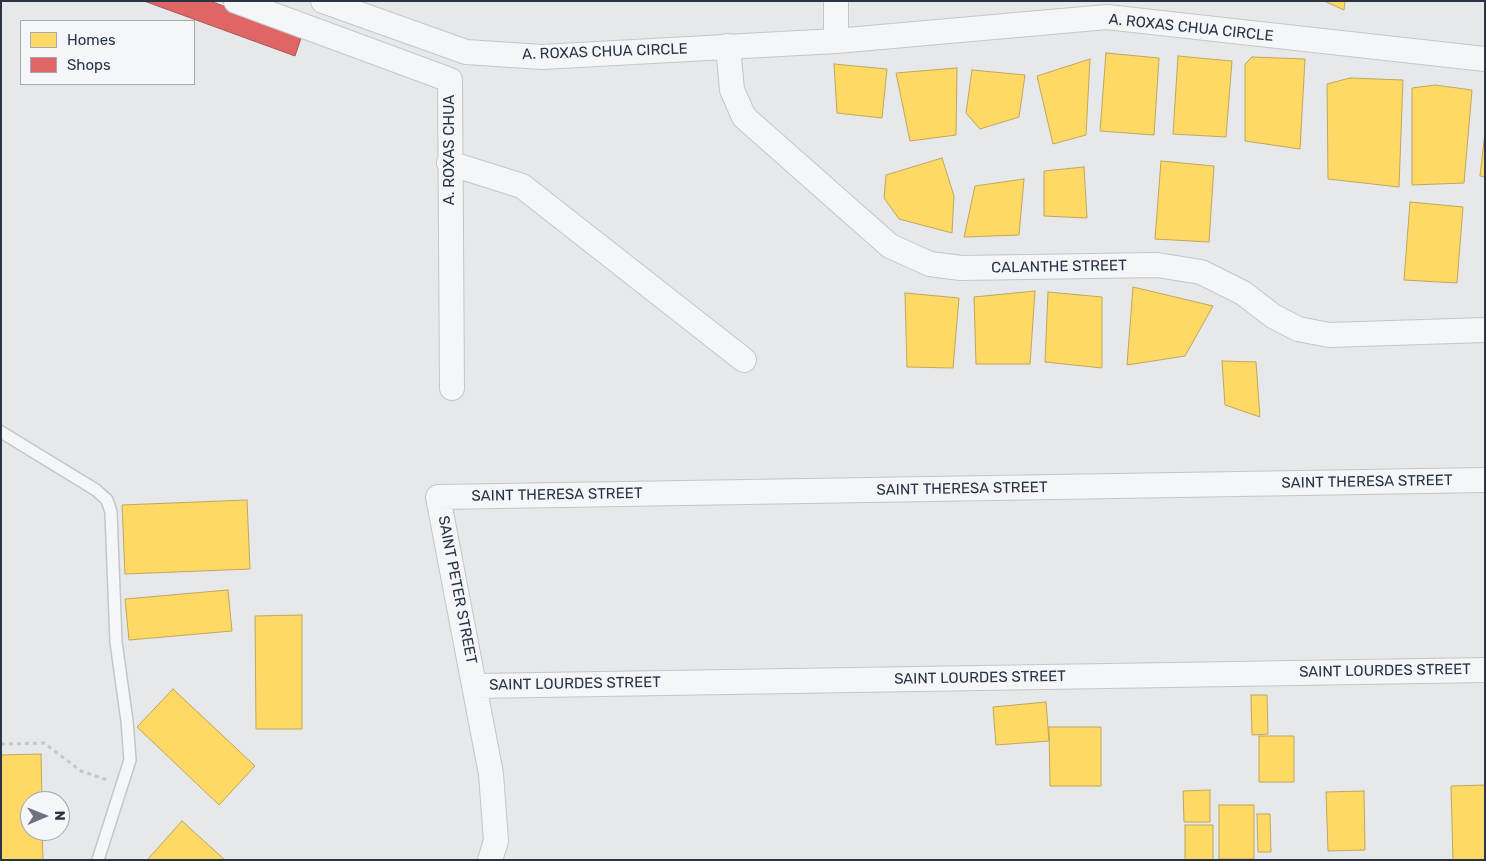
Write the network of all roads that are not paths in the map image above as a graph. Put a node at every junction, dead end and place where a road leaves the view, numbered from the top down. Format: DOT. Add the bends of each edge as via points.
graph roads {
  1 [pos="236,1"];
  2 [pos="323,1"];
  3 [pos="836,1"];
  4 [pos="1108,9"];
  5 [pos="836,41"];
  6 [pos="728,46"];
  7 [pos="1485,59"];
  8 [pos="449,163"];
  9 [pos="1485,330"];
  10 [pos="744,360"];
  11 [pos="452,388"];
  12 [pos="1,432"];
  13 [pos="1485,480"];
  14 [pos="438,497"];
  15 [pos="1485,670"];
  16 [pos="476,686"];
  17 [pos="98,860"];
  18 [pos="490,860"];
  1 -- 8 [label="street, A. ROXAS CHUA" via="450,80"];
  2 -- 6 [label="street, A. ROXAS CHUA CIRCLE" via="466,52 542,57"];
  3 -- 5 [label="street"];
  4 -- 5 [label="street, A. ROXAS CHUA CIRCLE"];
  4 -- 7 [label="street, A. ROXAS CHUA CIRCLE"];
  5 -- 6 [label="street, A. ROXAS CHUA CIRCLE"];
  6 -- 9 [label="street, CALANTHE STREET" via="732,90 744,117 890,246 930,264 961,268 1157,265 1201,272 1243,293 1273,316 1298,329 1329,335"];
  8 -- 10 [label="street" via="522,186"];
  8 -- 11 [label="street, A. ROXAS CHUA"];
  12 -- 17 [label="lane" via="96,490 107,500 111,512 116,642 130,760"];
  13 -- 14 [label="street, SAINT THERESA STREET"];
  14 -- 16 [label="street, SAINT PETER STREET"];
  15 -- 16 [label="street, SAINT LOURDES STREET"];
  16 -- 18 [label="street, SAINT PETER STREET" via="491,774 496,841"];
}
